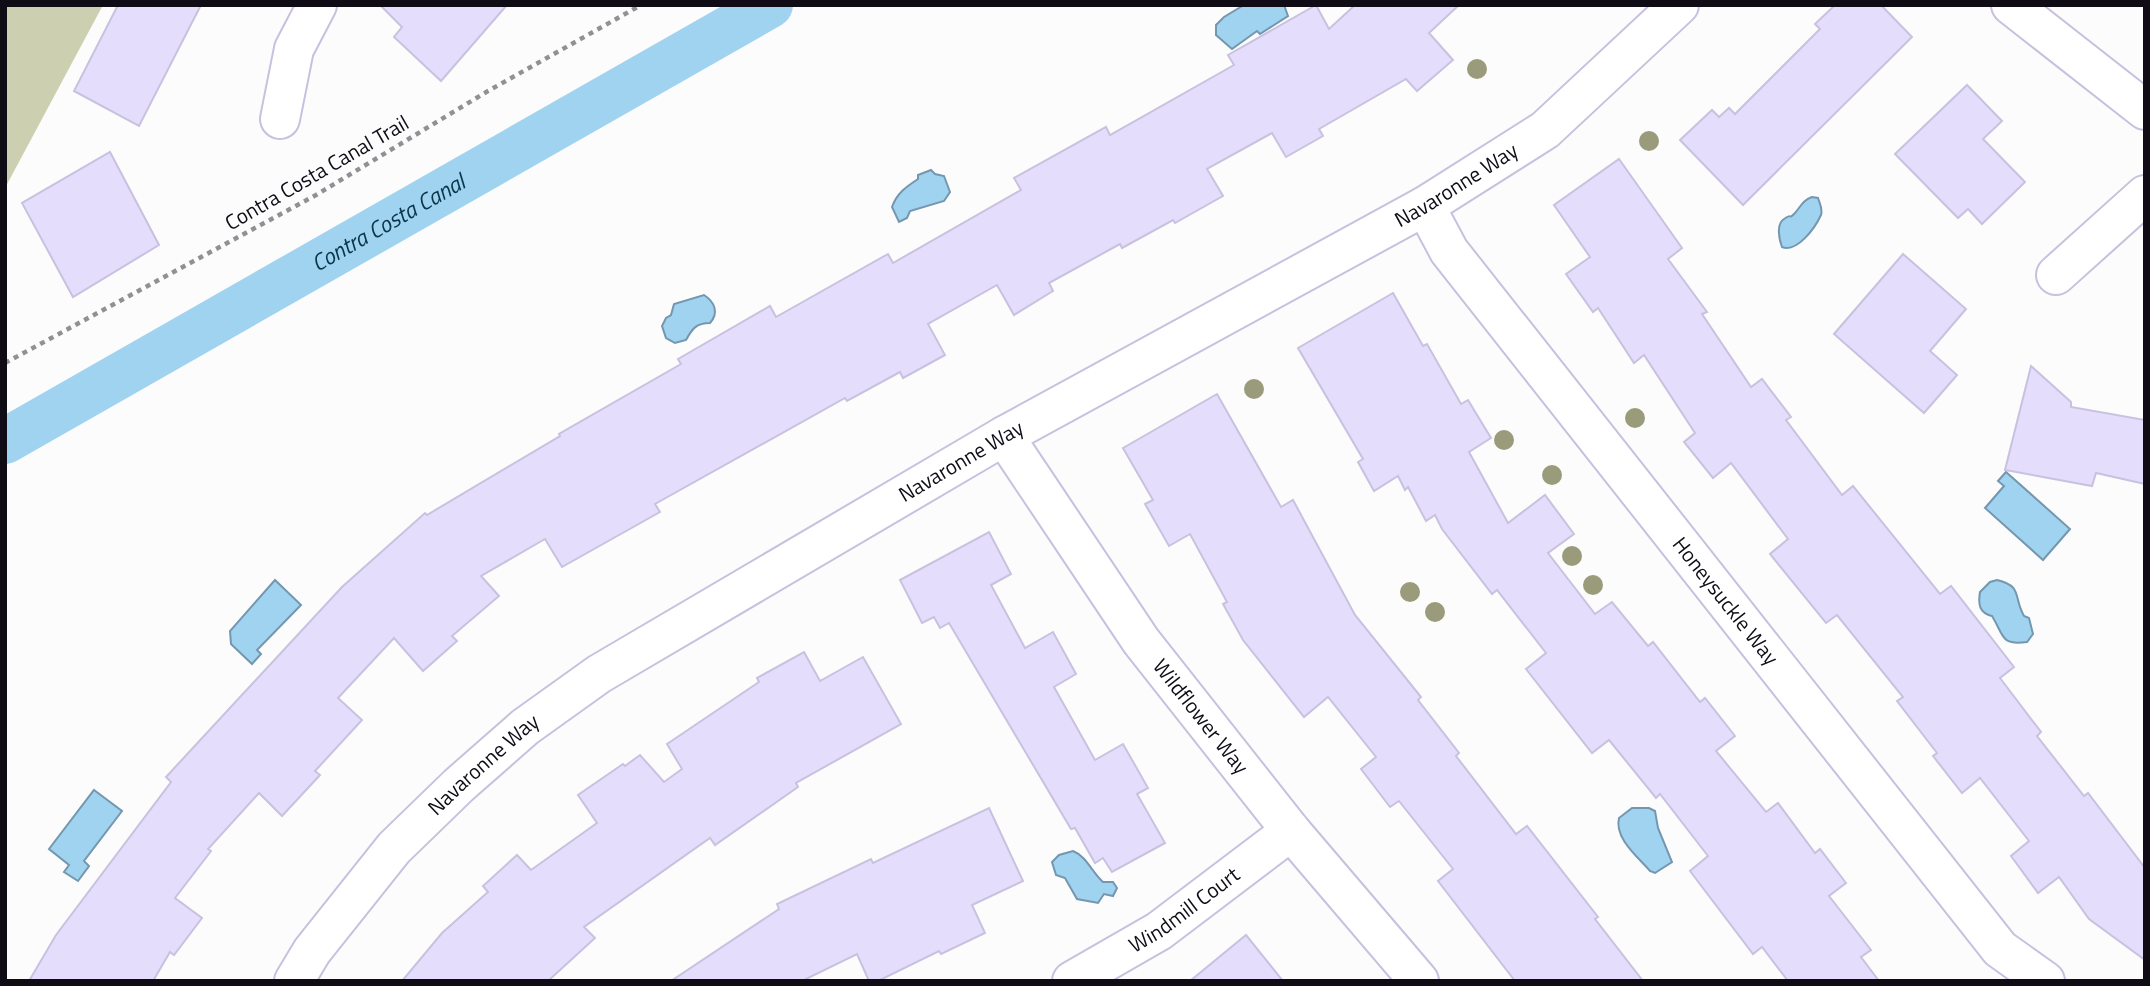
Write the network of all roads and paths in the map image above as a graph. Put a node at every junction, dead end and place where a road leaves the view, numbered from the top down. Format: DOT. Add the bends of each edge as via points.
graph roads {
  1 [pos="317,5"];
  2 [pos="641,5"];
  3 [pos="1679,5"];
  4 [pos="2011,5"];
  5 [pos="2145,110"];
  6 [pos="280,119"];
  7 [pos="2145,195"];
  8 [pos="1425,206"];
  9 [pos="2056,275"];
  10 [pos="5,363"];
  11 [pos="1004,436"];
  12 [pos="1291,831"];
  13 [pos="294,981"];
  14 [pos="1073,981"];
  15 [pos="1419,981"];
  16 [pos="2045,981"];
  1 -- 6 [label="street" via="294,50"];
  2 -- 10 [label="path, Contra Costa Canal Trail" via="316,195"];
  3 -- 8 [label="street, Navaronne Way" via="1545,130"];
  4 -- 5 [label="street"];
  7 -- 9 [label="street"];
  8 -- 11 [label="street, Navaronne Way"];
  8 -- 16 [label="street, Honeysuckle Way" via="1449,251 2000,949"];
  11 -- 12 [label="street, Wildflower Way" via="1141,641"];
  11 -- 13 [label="street, Navaronne Way" via="599,674 525,726 394,848 312,951"];
  12 -- 14 [label="street, Windmill Court" via="1159,931"];
  12 -- 15 [label="street, Wildflower Way"];
}
